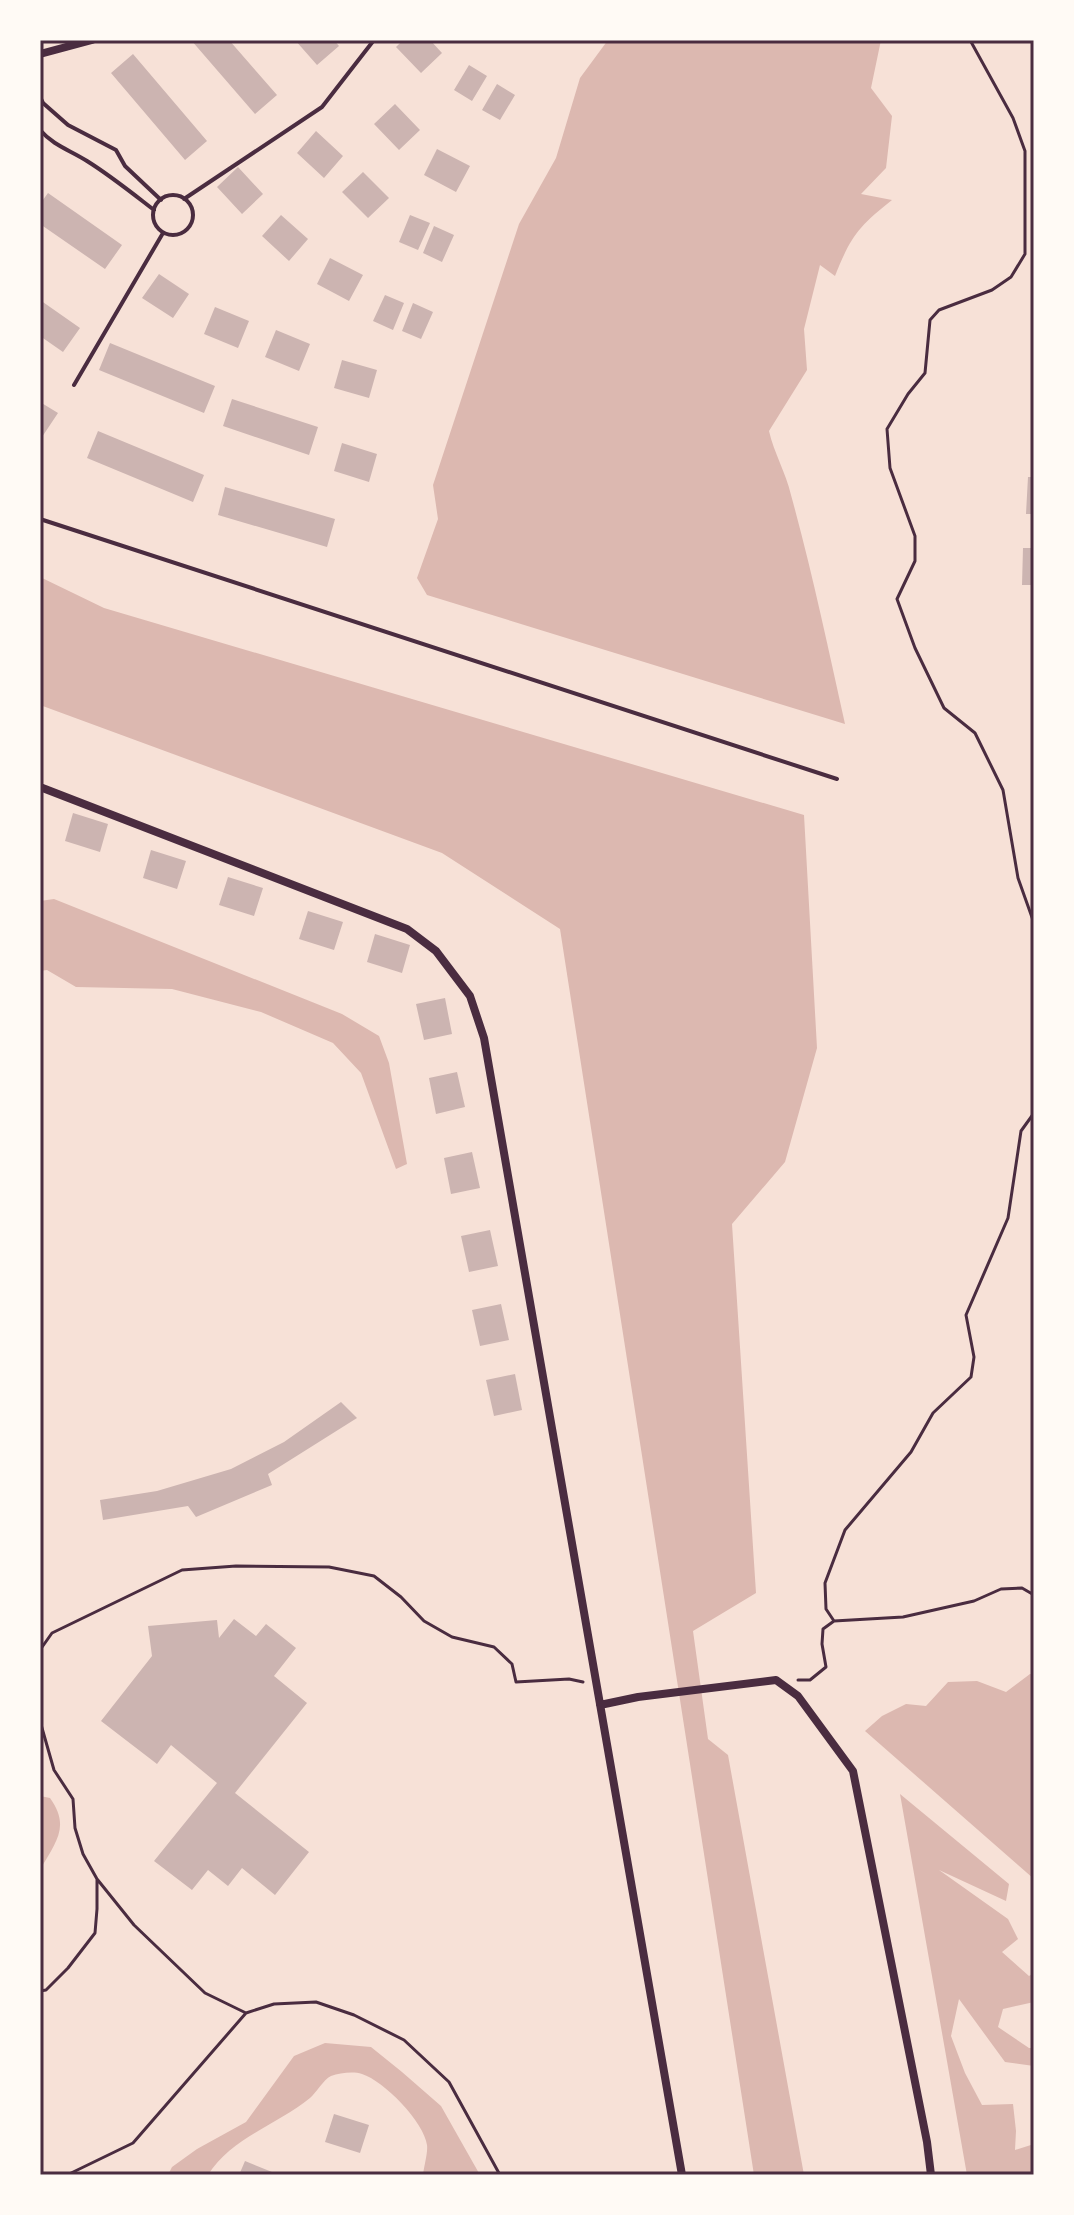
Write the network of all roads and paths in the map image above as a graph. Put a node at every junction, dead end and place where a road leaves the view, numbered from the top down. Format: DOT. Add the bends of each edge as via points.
graph roads {
  1 [pos="92,40"];
  2 [pos="374,40"];
  3 [pos="970,40"];
  4 [pos="40,54"];
  5 [pos="40,97"];
  6 [pos="40,130"];
  7 [pos="184,199"];
  8 [pos="161,200"];
  9 [pos="154,210"];
  10 [pos="163,233"];
  11 [pos="74,385"];
  12 [pos="40,519"];
  13 [pos="837,779"];
  14 [pos="40,787"];
  15 [pos="1034,923"];
  16 [pos="1034,1054"];
  17 [pos="1034,1061"];
  18 [pos="1034,1113"];
  19 [pos="1034,1595"];
  20 [pos="834,1621"];
  21 [pos="40,1650"];
  22 [pos="776,1680"];
  23 [pos="597,1686"];
  24 [pos="600,1705"];
  25 [pos="40,1721"];
  26 [pos="97,1879"];
  27 [pos="40,1991"];
  28 [pos="246,2013"];
  29 [pos="67,2175"];
  30 [pos="500,2175"];
  31 [pos="682,2175"];
  32 [pos="931,2175"];
  1 -- 4 [label="street"];
  2 -- 7 [label="lane" via="322,107"];
  3 -- 15 [label="path" via="1025,151 1025,254 1011,277 939,310 930,320 925,373 887,429 890,468 915,536 915,561 897,599 944,708 975,733 1003,790 1018,878"];
  5 -- 8 [label="lane" via="68,125 116,150 125,166"];
  6 -- 9 [label="lane"];
  7 -- 8 [label="lane" via="172,195"];
  7 -- 10 [label="lane" via="193,209 189,228 177,235"];
  8 -- 9 [label="lane"];
  9 -- 10 [label="lane"];
  10 -- 11 [label="lane"];
  12 -- 13 [label="lane"];
  14 -- 23 [label="street" via="407,929 436,951 470,996 484,1038"];
  16 -- 17 [label="path"];
  18 -- 20 [label="path" via="1021,1131 1008,1218 966,1315 974,1357 971,1377 933,1413 911,1452 845,1530 825,1583 826,1609"];
  19 -- 20 [label="path" via="1022,1588 1001,1589 974,1601 903,1617"];
  20 -- 22 [label="path" via="823,1629 826,1667 810,1680"];
  21 -- 23 [label="path" via="52,1633 182,1570 329,1567 374,1576 424,1621 452,1637 494,1647 512,1664 516,1682 569,1679"];
  22 -- 24 [label="street"];
  22 -- 32 [label="street" via="798,1696 853,1771"];
  23 -- 24 [label="street"];
  24 -- 31 [label="street"];
  25 -- 26 [label="path" via="54,1770 73,1799 83,1854"];
  26 -- 27 [label="path" via="95,1933 68,1968"];
  26 -- 28 [label="path" via="134,1925 205,1993"];
  28 -- 29 [label="path" via="133,2143"];
  28 -- 30 [label="path" via="274,2004 316,2002 404,2040 449,2082"];
}
